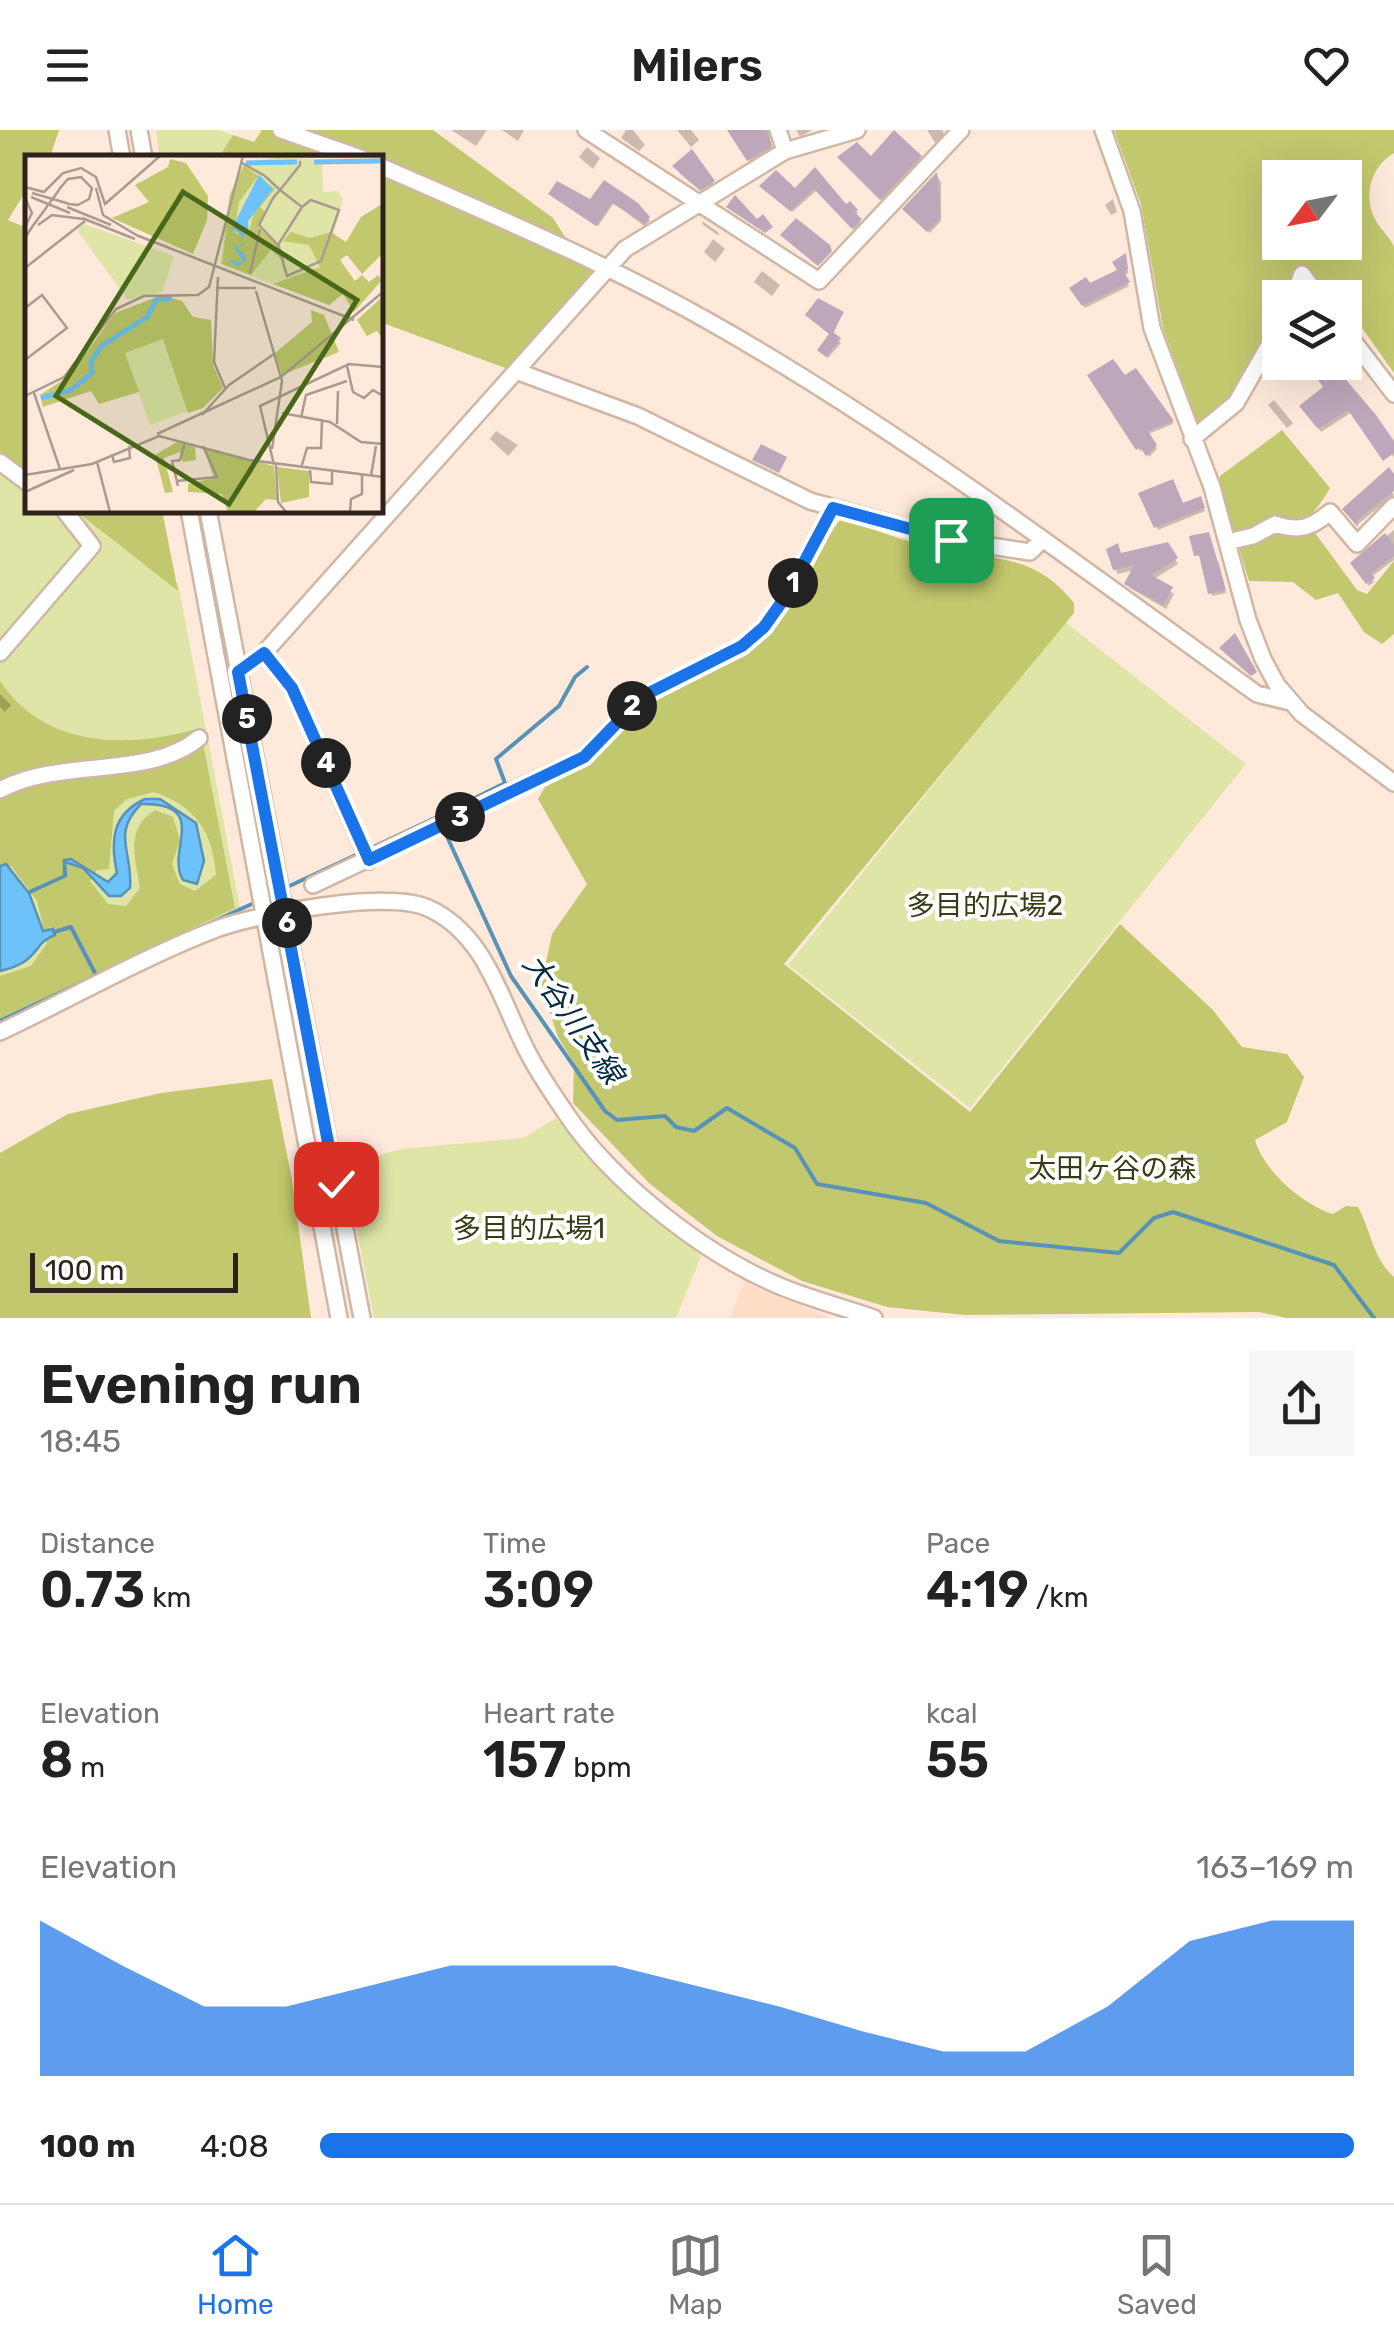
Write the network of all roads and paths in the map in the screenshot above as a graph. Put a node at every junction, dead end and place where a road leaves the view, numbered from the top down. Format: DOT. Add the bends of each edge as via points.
graph roads {
  1 [pos="117,130"];
  2 [pos="139,130"];
  3 [pos="281,130"];
  4 [pos="586,130"];
  5 [pos="778,130"];
  6 [pos="857,130"];
  7 [pos="961,130"];
  8 [pos="1104,130"];
  9 [pos="785,151"];
  10 [pos="121,155"];
  11 [pos="143,155"];
  12 [pos="353,155"];
  13 [pos="382,167"];
  14 [pos="699,204"];
  15 [pos="608,268"];
  16 [pos="1362,352"];
  17 [pos="1262,358"];
  18 [pos="516,371"];
  19 [pos="1394,394"];
  20 [pos="1192,439"];
  21 [pos="0,462"];
  22 [pos="25,481"];
  23 [pos="1394,506"];
  24 [pos="833,508"];
  25 [pos="66,512"];
  26 [pos="189,512"];
  27 [pos="208,512"];
  28 [pos="1040,541"];
  29 [pos="1226,542"];
  30 [pos="0,653"];
  31 [pos="264,653"];
  32 [pos="238,672"];
  33 [pos="1290,702"];
  34 [pos="198,738"];
  35 [pos="1394,783"];
  36 [pos="0,790"];
  37 [pos="369,860"];
  38 [pos="313,886"];
  39 [pos="286,914"];
  40 [pos="266,918"];
  41 [pos="0,1032"];
  42 [pos="339,1318"];
  43 [pos="362,1318"];
  44 [pos="874,1318"];
  1 -- 10 [label="street"];
  2 -- 11 [label="street"];
  3 -- 12 [label="street"];
  4 -- 14 [label="street"];
  5 -- 9 [label="street"];
  6 -- 9 [label="street"];
  7 -- 14 [label="street" via="819,281"];
  8 -- 20 [label="street" via="1132,211 1143,299"];
  9 -- 14 [label="street"];
  13 -- 15 [label="street"];
  14 -- 15 [label="street" via="625,248"];
  15 -- 18 [label="street"];
  15 -- 28 [label="street" via="806,379"];
  16 -- 19 [label="street"];
  17 -- 20 [label="street" via="1236,403"];
  18 -- 24 [label="street" via="638,416"];
  18 -- 31 [label="street"];
  20 -- 29 [label="street"];
  21 -- 22 [label="street"];
  23 -- 29 [label="street" via="1357,544 1330,512 1312,526 1292,530 1274,524"];
  24 -- 28 [label="street" via="951,540 1030,552"];
  24 -- 37 [label="street" via="786,596 742,646 643,696 584,757"];
  25 -- 30 [label="street" via="92,546"];
  26 -- 40 [label="street"];
  27 -- 32 [label="street"];
  28 -- 33 [label="street" via="1257,694"];
  29 -- 33 [label="street" via="1263,659"];
  31 -- 32 [label="street"];
  31 -- 37 [label="street" via="292,688"];
  32 -- 39 [label="street"];
  33 -- 35 [label="street"];
  34 -- 36 [label="street" via="160,758 58,771"];
  37 -- 38 [label="street"];
  39 -- 40 [label="street"];
  39 -- 43 [label="street"];
  39 -- 44 [label="street" via="386,900 427,908 462,930 567,1116 632,1190 706,1244 784,1288"];
  40 -- 41 [label="street" via="220,928"];
  40 -- 42 [label="street"];
}
